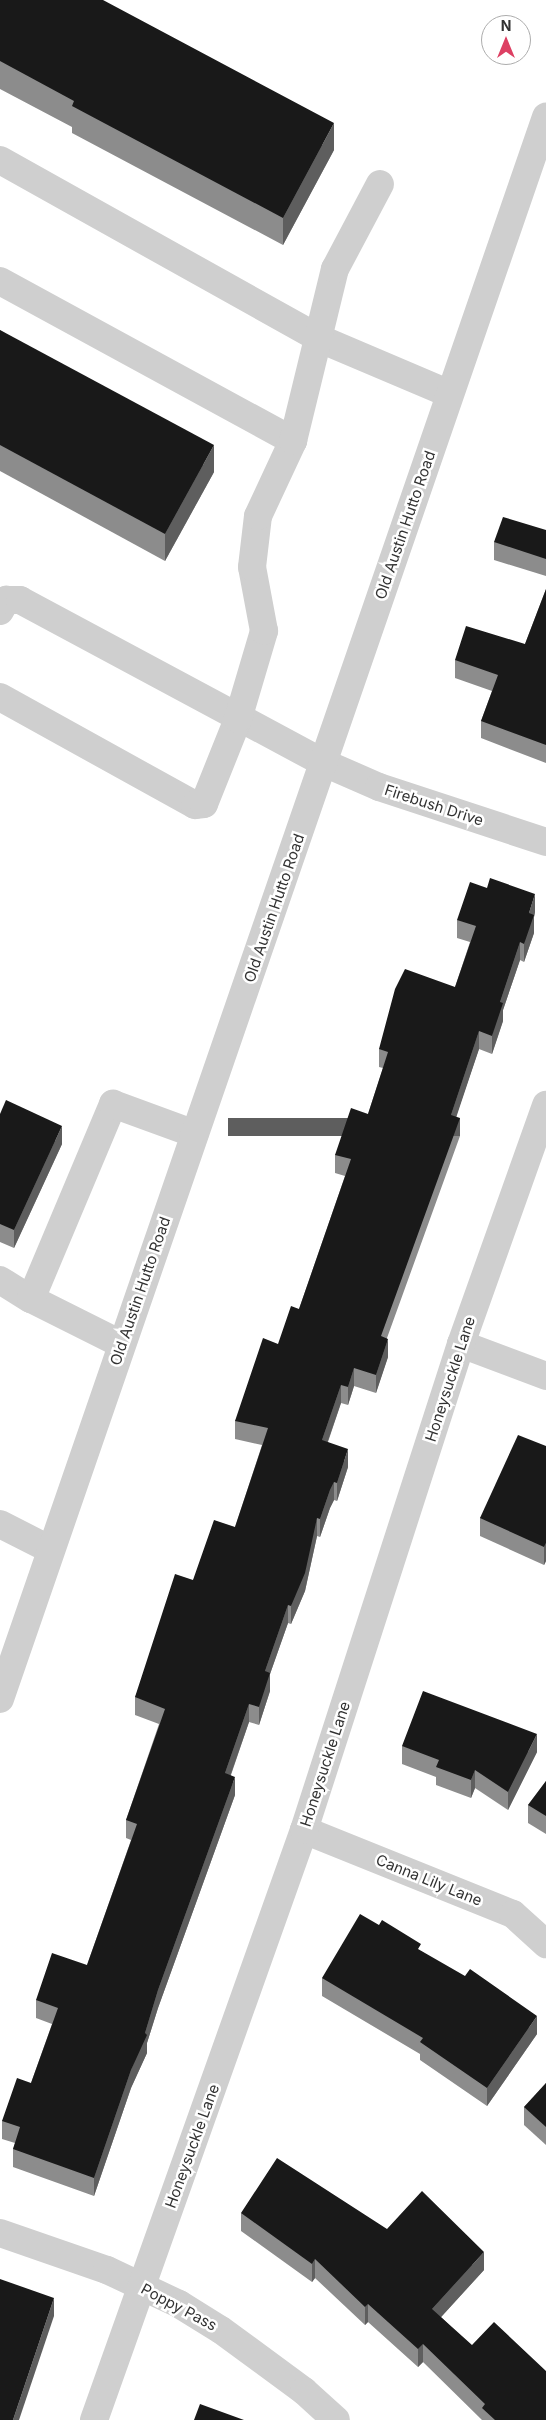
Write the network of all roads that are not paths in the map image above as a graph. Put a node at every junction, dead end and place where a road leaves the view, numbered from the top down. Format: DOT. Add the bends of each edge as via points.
graph roads {
  1 [pos="546,117"];
  2 [pos="0,160"];
  3 [pos="380,184"];
  4 [pos="0,281"];
  5 [pos="318,338"];
  6 [pos="450,394"];
  7 [pos="293,441"];
  8 [pos="0,610"];
  9 [pos="0,697"];
  10 [pos="238,719"];
  11 [pos="324,763"];
  12 [pos="546,842"];
  13 [pos="546,1105"];
  14 [pos="195,1134"];
  15 [pos="0,1280"];
  16 [pos="31,1299"];
  17 [pos="121,1344"];
  18 [pos="461,1344"];
  19 [pos="546,1376"];
  20 [pos="0,1524"];
  21 [pos="51,1550"];
  22 [pos="0,1699"];
  23 [pos="304,1830"];
  24 [pos="546,1944"];
  25 [pos="0,2233"];
  26 [pos="142,2286"];
  27 [pos="94,2420"];
  28 [pos="336,2420"];
  1 -- 6 [label="street, Old Austin Hutto Road"];
  2 -- 5 [label="street"];
  3 -- 5 [label="street" via="335,269"];
  4 -- 7 [label="street"];
  5 -- 6 [label="street"];
  5 -- 7 [label="street"];
  6 -- 11 [label="street, Old Austin Hutto Road"];
  7 -- 10 [label="street" via="258,516 252,567 264,631"];
  8 -- 10 [label="street, Firebush Drive" via="6,600 20,600"];
  9 -- 10 [label="street" via="195,805 204,804"];
  10 -- 11 [label="street, Firebush Drive"];
  11 -- 12 [label="street, Firebush Drive" via="379,787"];
  11 -- 14 [label="street, Old Austin Hutto Road"];
  13 -- 18 [label="street, Honeysuckle Lane"];
  14 -- 16 [label="street" via="114,1104"];
  14 -- 17 [label="street, Old Austin Hutto Road"];
  15 -- 16 [label="street"];
  16 -- 17 [label="street"];
  17 -- 21 [label="street, Old Austin Hutto Road"];
  18 -- 19 [label="street"];
  18 -- 23 [label="street, Honeysuckle Lane"];
  20 -- 21 [label="street"];
  21 -- 22 [label="street, Old Austin Hutto Road"];
  23 -- 24 [label="street, Canna Lily Lane" via="513,1914"];
  23 -- 26 [label="street, Honeysuckle Lane"];
  25 -- 26 [label="street, Poppy Pass" via="107,2270"];
  26 -- 27 [label="street, Honeysuckle Lane"];
  26 -- 28 [label="street, Poppy Pass" via="221,2330 304,2391"];
}
